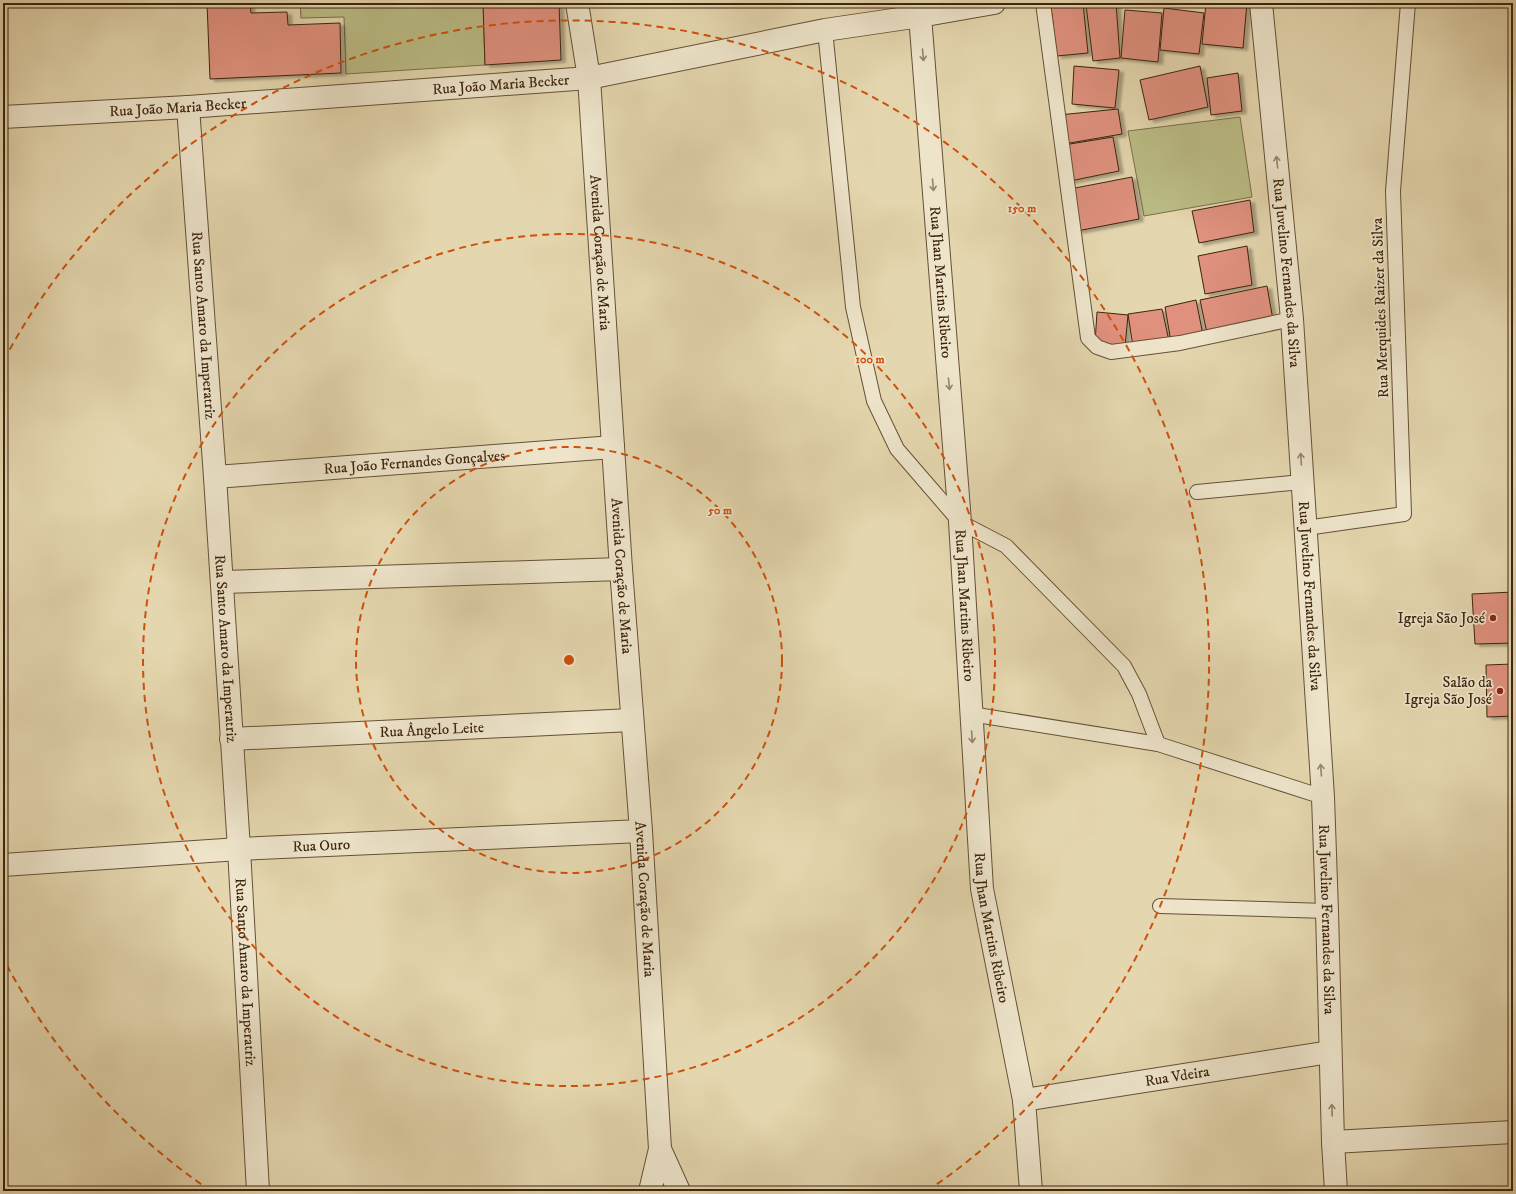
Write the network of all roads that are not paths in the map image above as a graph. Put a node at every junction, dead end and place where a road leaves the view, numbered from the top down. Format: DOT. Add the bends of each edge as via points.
graph roads {
  1 [pos="577,3"];
  2 [pos="994,3"];
  3 [pos="1043,3"];
  4 [pos="1261,3"];
  5 [pos="1408,3"];
  6 [pos="920,16"];
  7 [pos="825,30"];
  8 [pos="589,78"];
  9 [pos="188,107"];
  10 [pos="3,117"];
  11 [pos="1292,319"];
  12 [pos="613,447"];
  13 [pos="215,477"];
  14 [pos="1302,482"];
  15 [pos="1197,492"];
  16 [pos="960,522"];
  17 [pos="1306,528"];
  18 [pos="621,569"];
  19 [pos="222,582"];
  20 [pos="971,714"];
  21 [pos="632,720"];
  22 [pos="232,740"];
  23 [pos="1158,744"];
  24 [pos="1323,797"];
  25 [pos="641,831"];
  26 [pos="239,850"];
  27 [pos="3,865"];
  28 [pos="1160,906"];
  29 [pos="1327,911"];
  30 [pos="1330,1052"];
  31 [pos="1024,1100"];
  32 [pos="1513,1132"];
  33 [pos="1333,1142"];
  34 [pos="660,1149"];
  35 [pos="258,1191"];
  36 [pos="650,1191"];
  37 [pos="679,1191"];
  38 [pos="1031,1191"];
  39 [pos="1336,1191"];
  1 -- 8 [label="street, Avenida Coração de Maria"];
  2 -- 6 [label="street, Rua João Maria Becker"];
  3 -- 11 [label="lane" via="1088,338 1097,347 1112,352 1180,343"];
  11 -- 4 [label="street, Rua Juvelino Fernandes da Silva, one-way"];
  5 -- 17 [label="lane, Rua Merquides Raizer da Silva" via="1393,191 1404,514"];
  6 -- 7 [label="street, Rua João Maria Becker"];
  6 -- 16 [label="street, Rua Jhan Martins Ribeiro, one-way"];
  7 -- 8 [label="street, Rua João Maria Becker"];
  7 -- 16 [label="lane" via="853,307 874,401 897,449"];
  8 -- 9 [label="street, Rua João Maria Becker"];
  8 -- 12 [label="street, Avenida Coração de Maria"];
  9 -- 10 [label="street, Rua João Maria Becker"];
  9 -- 13 [label="street, Rua Santo Amaro da Imperatriz"];
  14 -- 11 [label="street, Rua Juvelino Fernandes da Silva, one-way"];
  12 -- 13 [label="street, Rua João Fernandes Gonçalves"];
  12 -- 18 [label="street, Avenida Coração de Maria"];
  13 -- 19 [label="street, Rua Santo Amaro da Imperatriz"];
  14 -- 15 [label="lane"];
  14 -- 17 [label="street, Rua Juvelino Fernandes da Silva"];
  16 -- 20 [label="street, Rua Jhan Martins Ribeiro"];
  16 -- 23 [label="lane" via="1006,546 1124,666 1139,694"];
  24 -- 17 [label="street, Rua Juvelino Fernandes da Silva, one-way"];
  18 -- 19 [label="street"];
  18 -- 21 [label="street, Avenida Coração de Maria"];
  19 -- 22 [label="street, Rua Santo Amaro da Imperatriz"];
  20 -- 23 [label="lane"];
  20 -- 31 [label="street, Rua Jhan Martins Ribeiro, one-way" via="982,889"];
  21 -- 22 [label="street, Rua Ângelo Leite"];
  21 -- 25 [label="street, Avenida Coração de Maria"];
  22 -- 26 [label="street, Rua Santo Amaro da Imperatriz"];
  23 -- 24 [label="lane"];
  24 -- 29 [label="street, Rua Juvelino Fernandes da Silva"];
  25 -- 26 [label="street, Rua Ouro"];
  25 -- 34 [label="street, Avenida Coração de Maria"];
  26 -- 27 [label="street, Rua Ouro"];
  26 -- 35 [label="street, Rua Santo Amaro da Imperatriz"];
  28 -- 29 [label="lane"];
  29 -- 30 [label="street, Rua Juvelino Fernandes da Silva"];
  30 -- 31 [label="street, Rua Vdeira"];
  33 -- 30 [label="street, Rua Juvelino Fernandes da Silva, one-way"];
  31 -- 38 [label="street, Rua Jhan Martins Ribeiro"];
  32 -- 33 [label="street"];
  33 -- 39 [label="street, Rua Juvelino Fernandes da Silva"];
  34 -- 36 [label="street, Avenida Coração de Maria"];
  34 -- 37 [label="street, Avenida Coração de Maria"];
}
